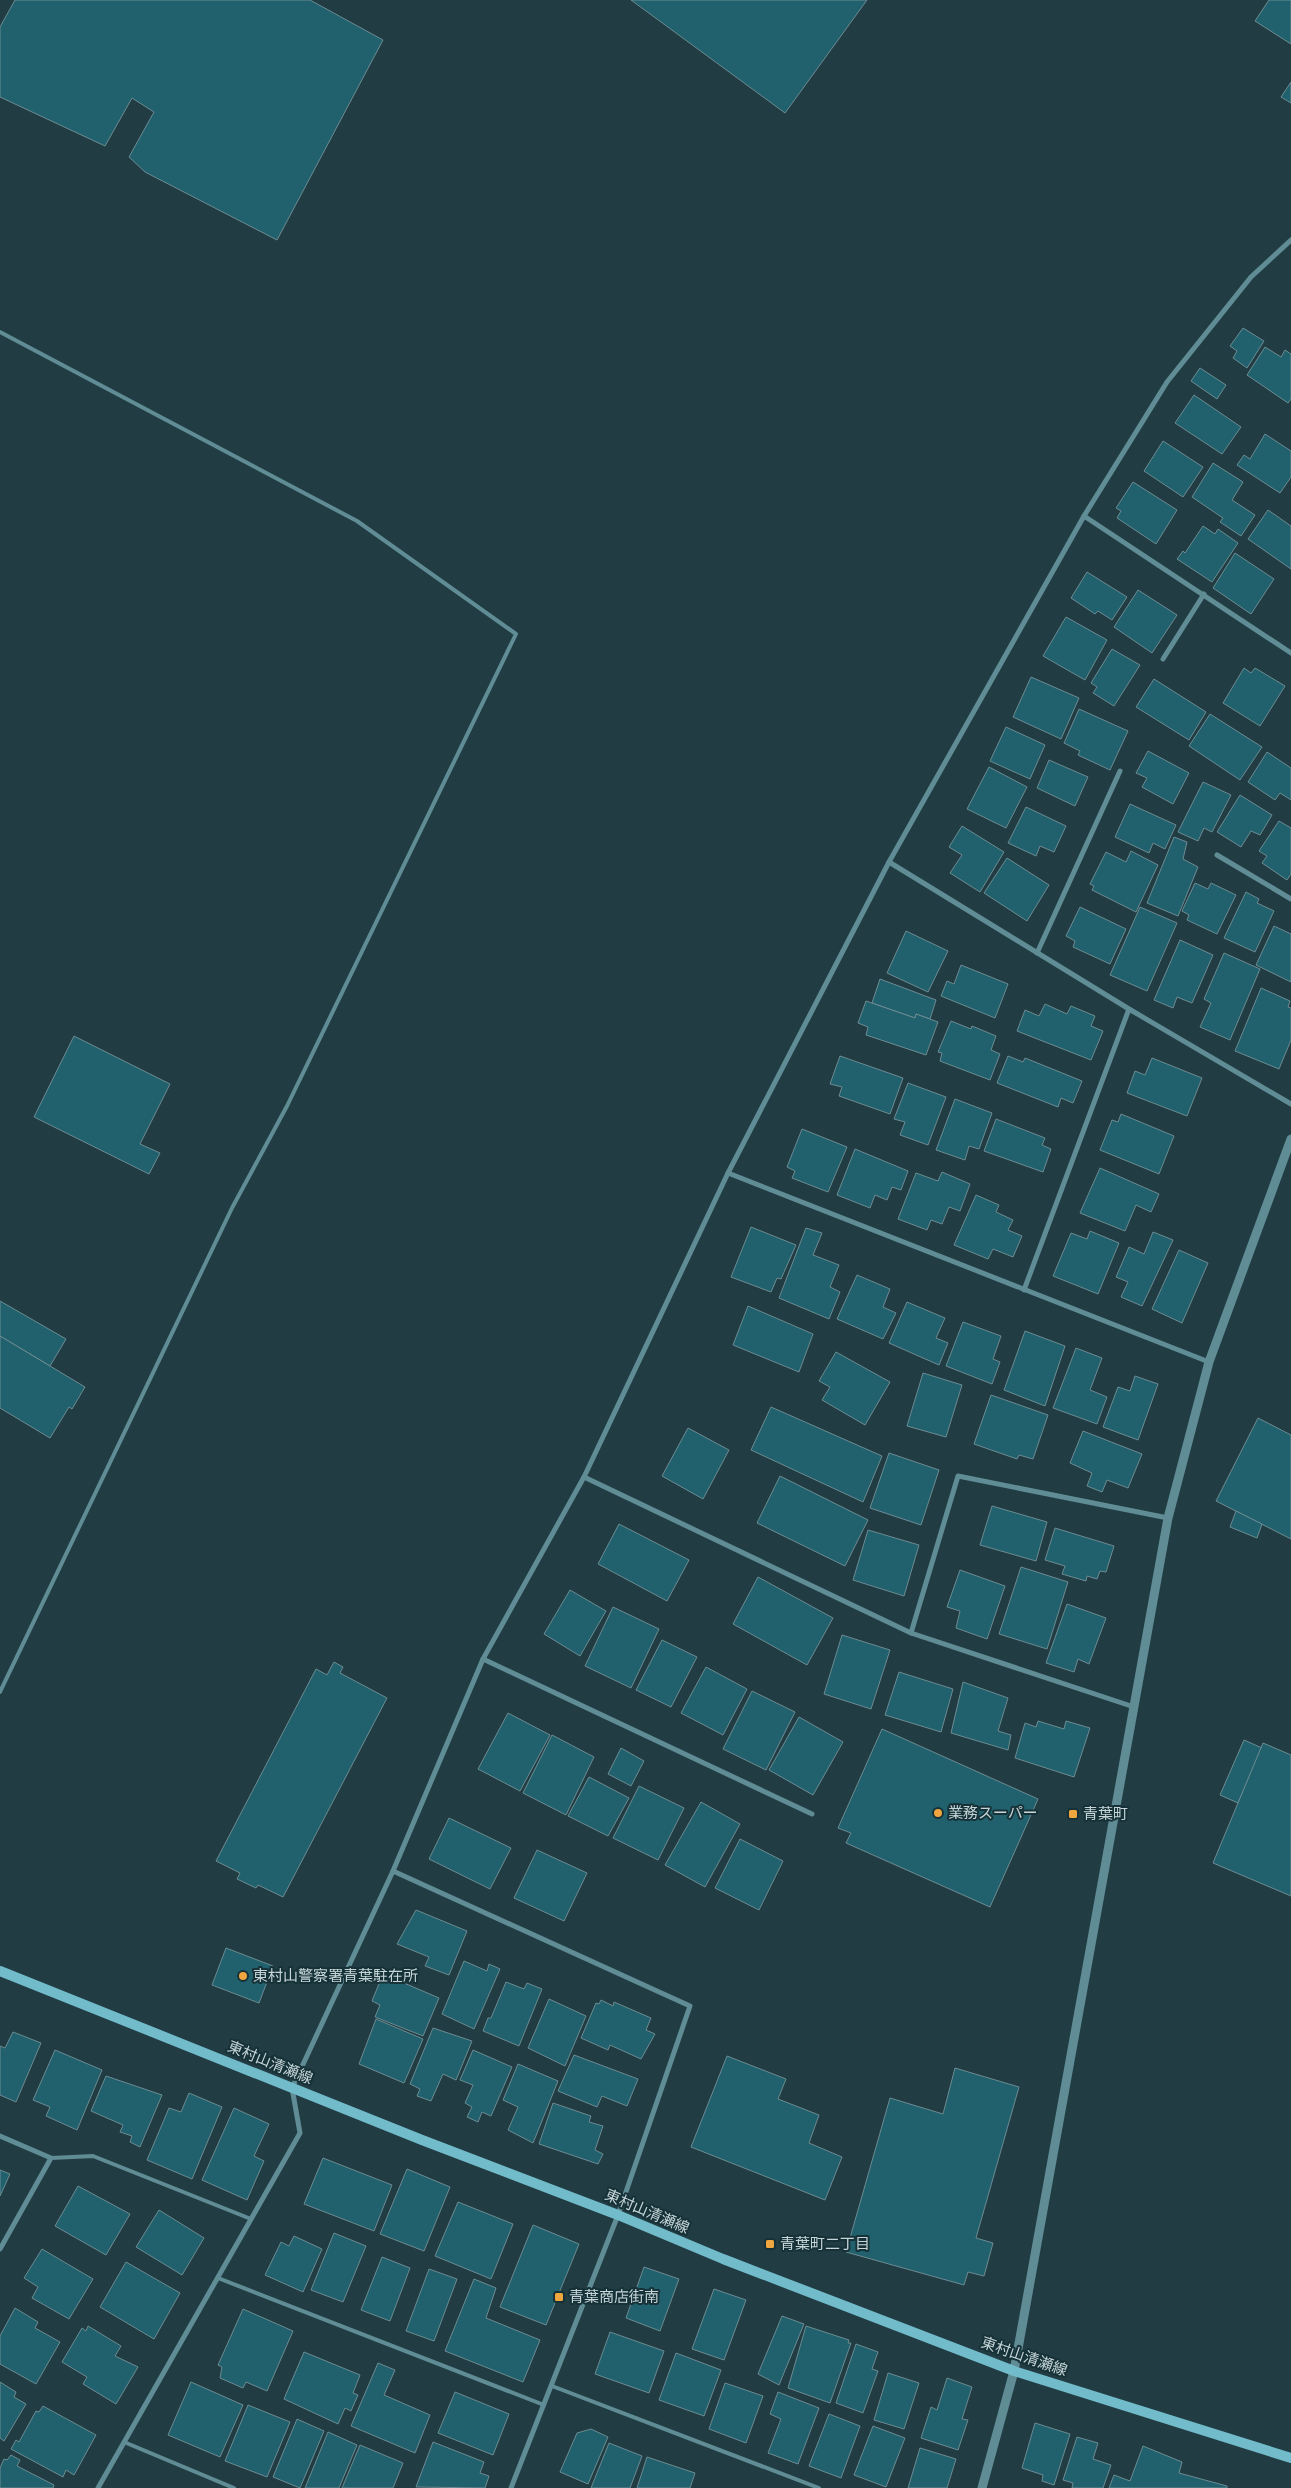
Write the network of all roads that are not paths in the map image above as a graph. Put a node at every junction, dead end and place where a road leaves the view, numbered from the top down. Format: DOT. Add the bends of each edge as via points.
graph roads {
  1 [pos="1291,240"];
  2 [pos="0,332"];
  3 [pos="1084,516"];
  4 [pos="1204,594"];
  5 [pos="1291,654"];
  6 [pos="1163,659"];
  7 [pos="1120,771"];
  8 [pos="1217,855"];
  9 [pos="888,862"];
  10 [pos="1291,899"];
  11 [pos="1036,953"];
  12 [pos="1129,1009"];
  13 [pos="1291,1104"];
  14 [pos="1291,1139"];
  15 [pos="728,1173"];
  16 [pos="1024,1290"];
  17 [pos="1209,1362"];
  18 [pos="584,1477"];
  19 [pos="1168,1518"];
  20 [pos="911,1633"];
  21 [pos="483,1659"];
  22 [pos="0,1692"];
  23 [pos="1134,1707"];
  24 [pos="812,1814"];
  25 [pos="393,1871"];
  26 [pos="0,1971"];
  27 [pos="292,2088"];
  28 [pos="0,2136"];
  29 [pos="51,2158"];
  30 [pos="618,2215"];
  31 [pos="251,2219"];
  32 [pos="0,2249"];
  33 [pos="218,2278"];
  34 [pos="1014,2371"];
  35 [pos="552,2386"];
  36 [pos="544,2405"];
  37 [pos="123,2442"];
  38 [pos="1291,2458"];
  39 [pos="98,2488"];
  40 [pos="234,2488"];
  41 [pos="511,2488"];
  42 [pos="819,2488"];
  43 [pos="982,2488"];
  1 -- 3 [label="street" via="1251,277 1167,382"];
  2 -- 22 [label="lane" via="357,521 516,634 287,1106 232,1208"];
  3 -- 4 [label="street"];
  3 -- 9 [label="street"];
  4 -- 5 [label="street"];
  4 -- 6 [label="street"];
  7 -- 11 [label="street"];
  8 -- 10 [label="street"];
  9 -- 11 [label="street"];
  9 -- 15 [label="street"];
  11 -- 12 [label="street"];
  12 -- 13 [label="street"];
  12 -- 16 [label="street"];
  14 -- 17 [label="street"];
  15 -- 16 [label="street"];
  15 -- 18 [label="street"];
  16 -- 17 [label="street"];
  17 -- 19 [label="street"];
  18 -- 20 [label="street"];
  18 -- 21 [label="street"];
  19 -- 20 [label="street" via="958,1476"];
  19 -- 23 [label="street"];
  20 -- 23 [label="street"];
  21 -- 24 [label="street"];
  21 -- 25 [label="street"];
  23 -- 34 [label="street"];
  25 -- 27 [label="street"];
  25 -- 30 [label="street" via="690,2006"];
  26 -- 27 [label="main road, 東村山清瀬線"];
  27 -- 30 [label="main road, 東村山清瀬線"];
  27 -- 31 [label="street" via="300,2134"];
  28 -- 29 [label="street"];
  29 -- 31 [label="lane" via="94,2156"];
  29 -- 32 [label="street"];
  30 -- 34 [label="main road, 東村山清瀬線"];
  30 -- 35 [label="street"];
  31 -- 33 [label="street"];
  33 -- 36 [label="lane"];
  33 -- 37 [label="street"];
  34 -- 38 [label="main road, 東村山清瀬線"];
  34 -- 43 [label="street"];
  35 -- 36 [label="street"];
  35 -- 42 [label="lane"];
  36 -- 41 [label="street"];
  37 -- 39 [label="street"];
  37 -- 40 [label="lane"];
}
